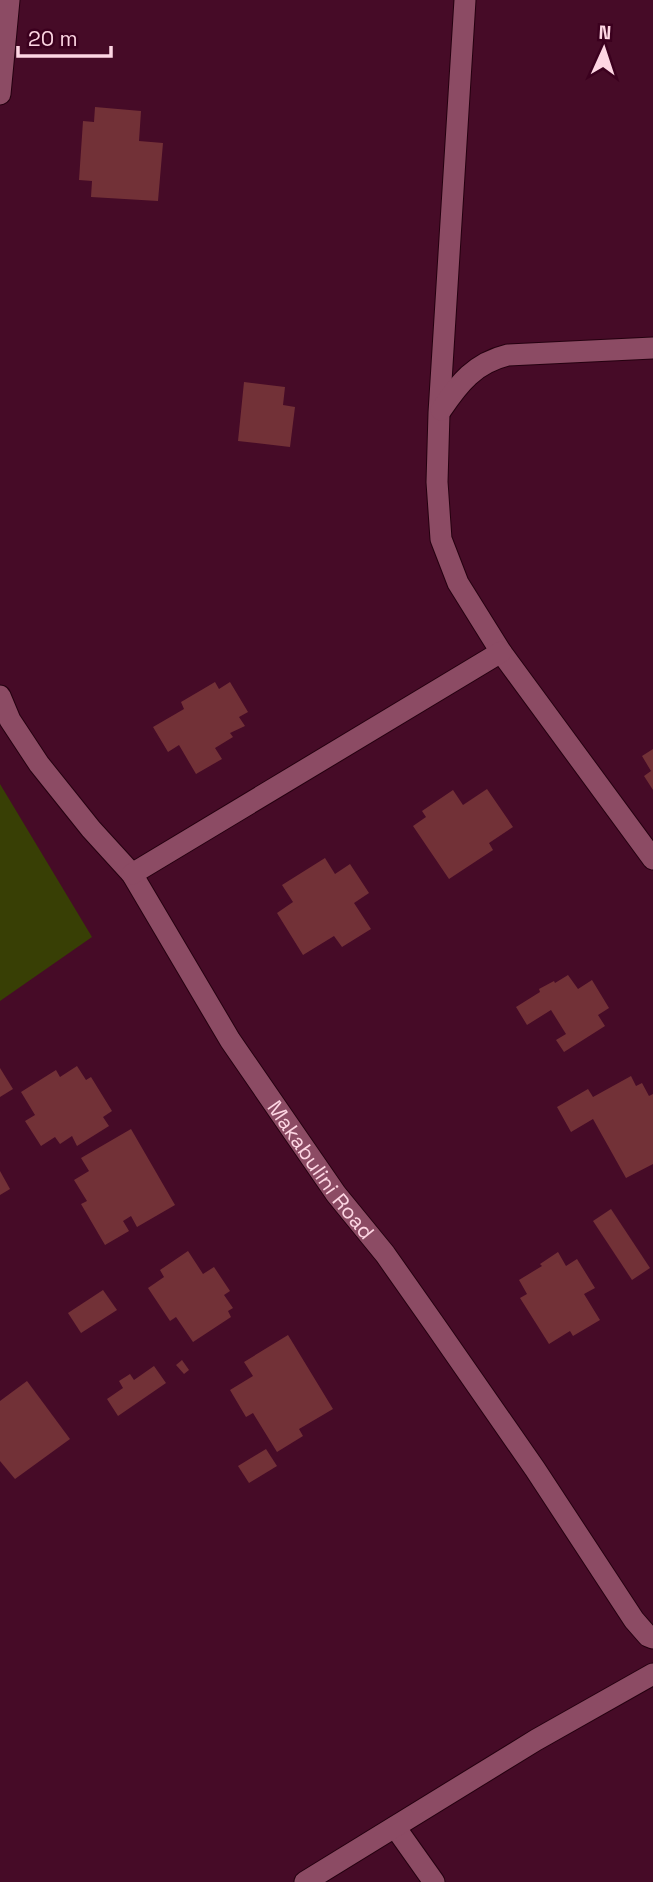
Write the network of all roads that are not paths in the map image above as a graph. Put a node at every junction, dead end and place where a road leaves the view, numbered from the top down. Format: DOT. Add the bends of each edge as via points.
graph roads {
  1 [pos="9,0"];
  2 [pos="465,0"];
  3 [pos="0,94"];
  4 [pos="653,348"];
  5 [pos="439,413"];
  6 [pos="501,652"];
  7 [pos="0,696"];
  8 [pos="653,859"];
  9 [pos="132,874"];
  10 [pos="653,1638"];
  11 [pos="653,1674"];
  12 [pos="395,1827"];
  13 [pos="305,1882"];
  14 [pos="434,1882"];
  1 -- 3 [label="street"];
  2 -- 5 [label="street"];
  4 -- 5 [label="street" via="492,359 467,375"];
  5 -- 6 [label="street" via="441,538 458,583"];
  6 -- 8 [label="street"];
  6 -- 9 [label="street"];
  7 -- 9 [label="street, Makabulini Road" via="39,764"];
  9 -- 10 [label="street, Makabulini Road" via="230,1040 336,1194 437,1328 634,1620"];
  11 -- 12 [label="street"];
  12 -- 13 [label="street"];
  12 -- 14 [label="street"];
}
